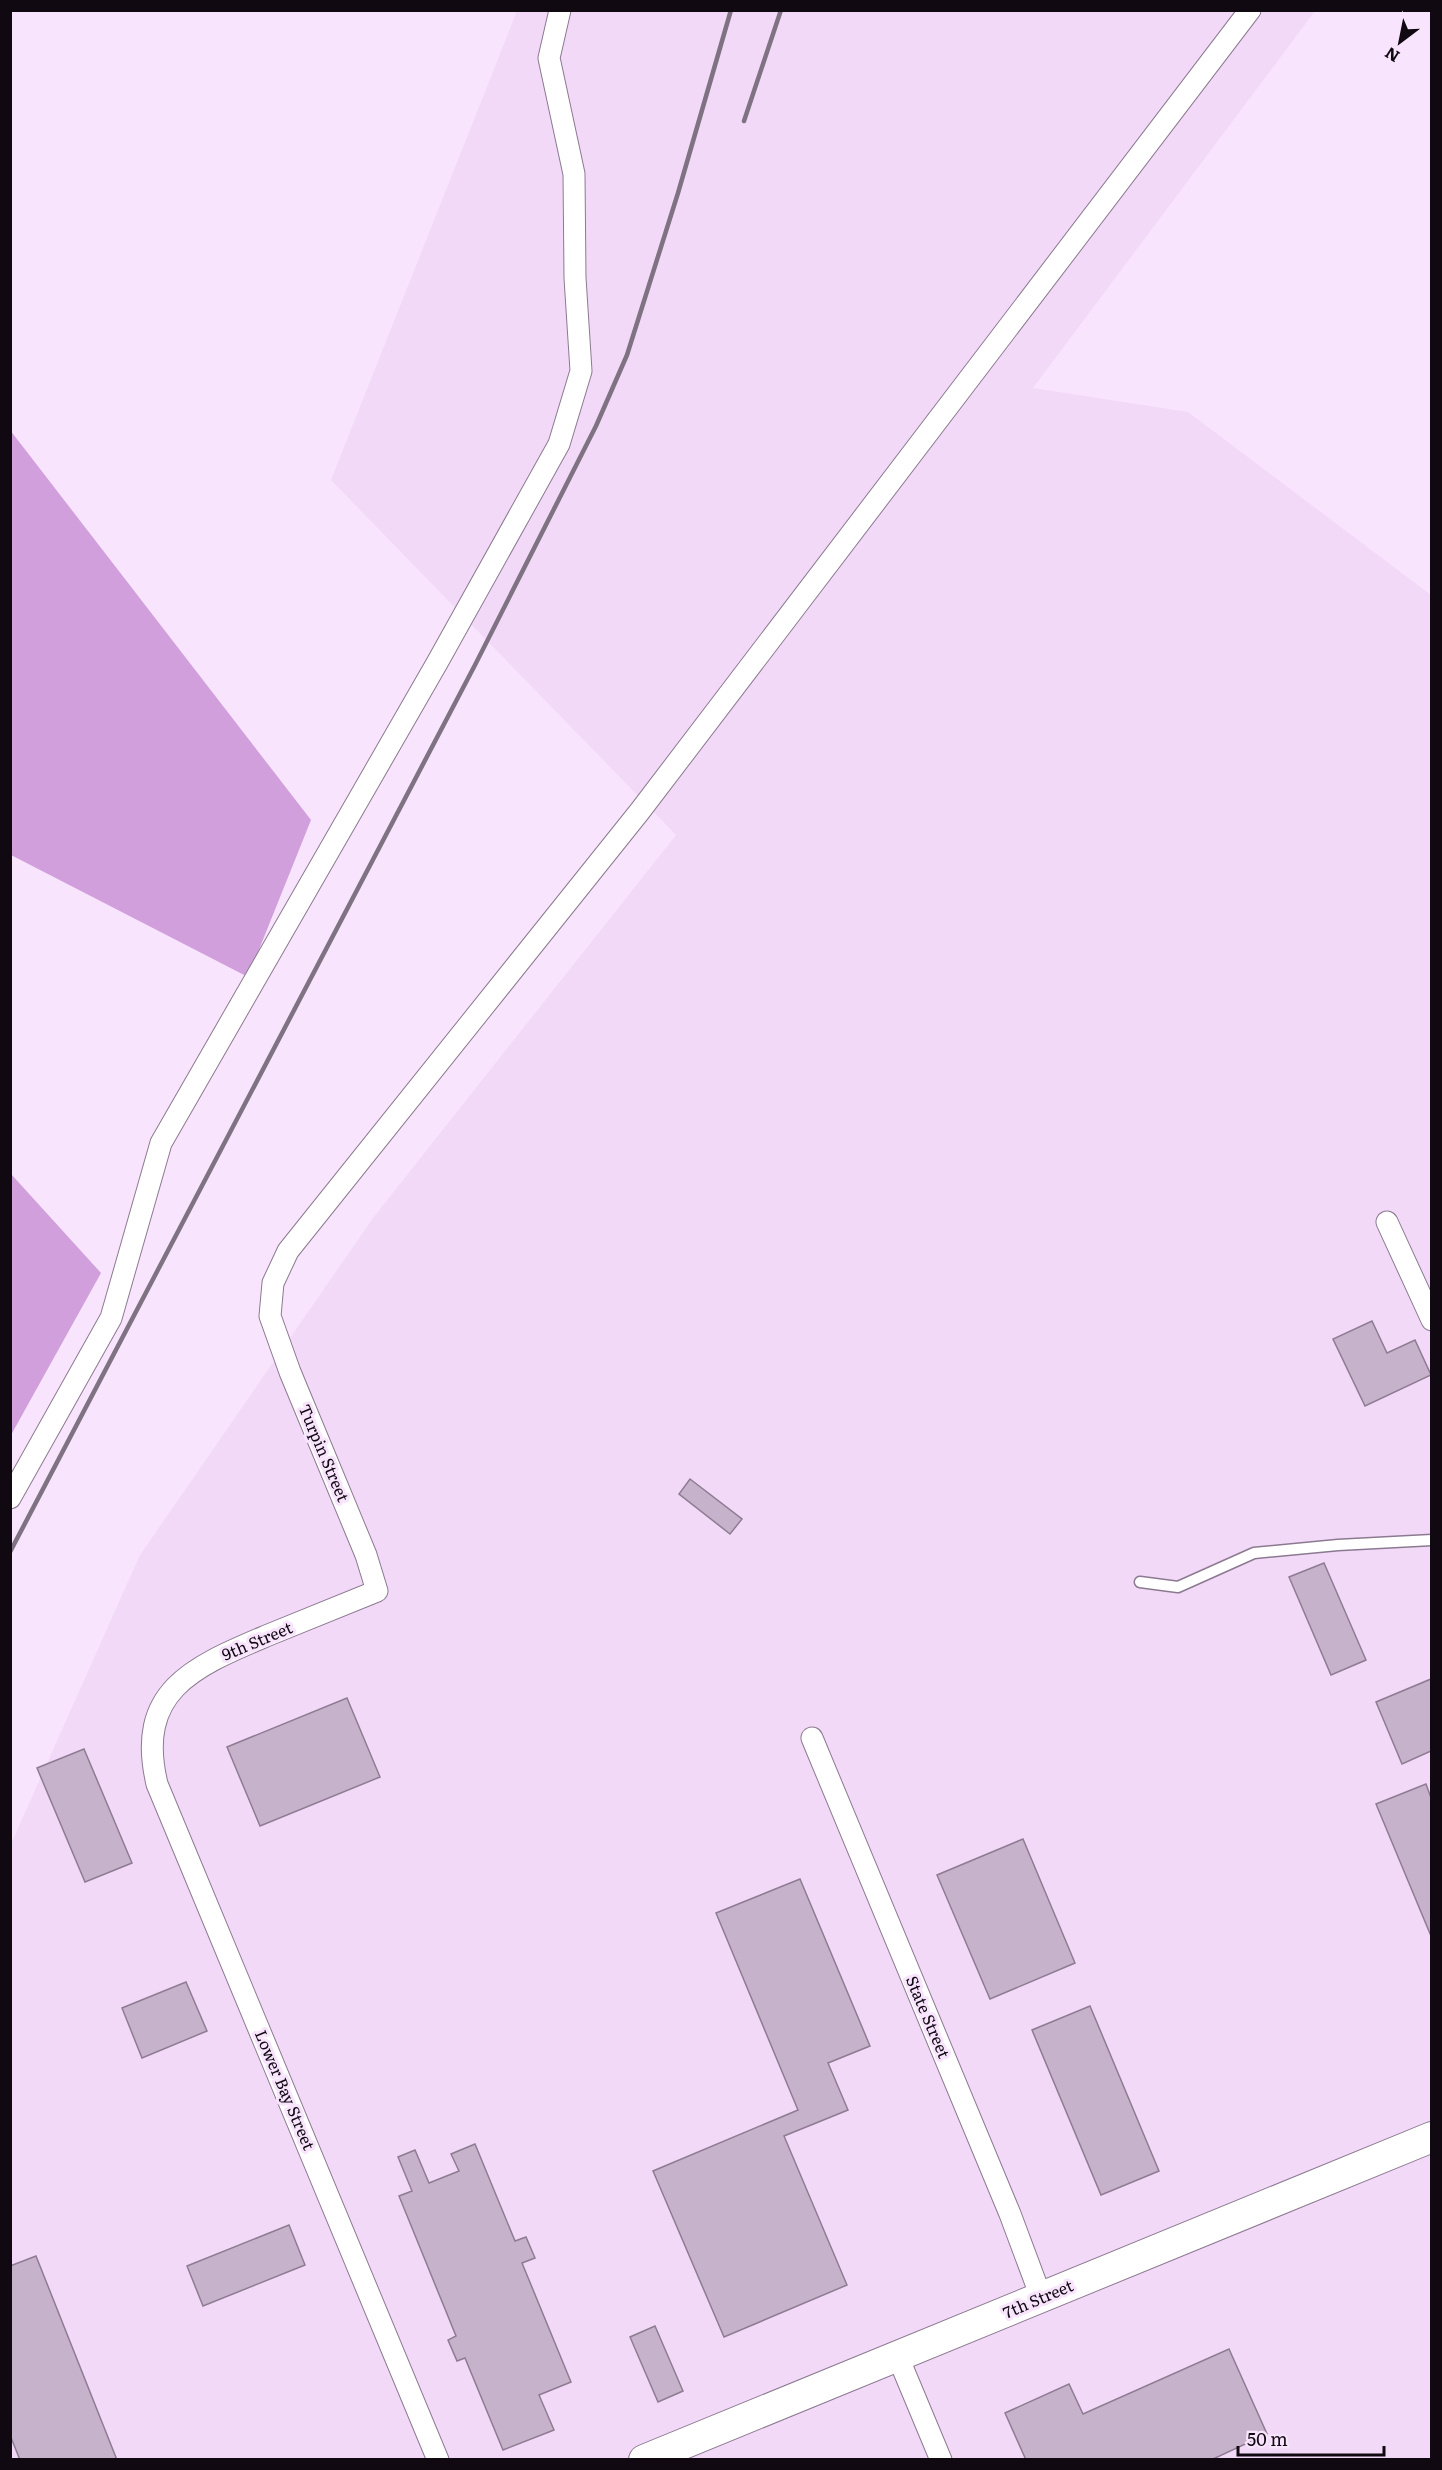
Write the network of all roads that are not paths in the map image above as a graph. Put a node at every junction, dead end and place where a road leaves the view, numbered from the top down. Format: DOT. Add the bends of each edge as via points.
graph roads {
  1 [pos="560,10"];
  2 [pos="1250,10"];
  3 [pos="1387,1222"];
  4 [pos="1431,1320"];
  5 [pos="10,1498"];
  6 [pos="1431,1540"];
  7 [pos="1140,1582"];
  8 [pos="377,1591"];
  9 [pos="158,1716"];
  10 [pos="812,1738"];
  11 [pos="1431,2138"];
  12 [pos="1041,2297"];
  13 [pos="898,2357"];
  14 [pos="438,2460"];
  15 [pos="644,2460"];
  16 [pos="941,2460"];
  1 -- 5 [label="street" via="549,58 574,174 581,371 559,444 161,1143 111,1318"];
  2 -- 8 [label="street, Turpin Street" via="640,811 288,1251 273,1283 270,1316"];
  3 -- 4 [label="street"];
  6 -- 7 [label="lane" via="1254,1553 1178,1587"];
  8 -- 9 [label="street, 9th Street" via="201,1666 171,1691"];
  9 -- 14 [label="street, Lower Bay Street" via="151,1738 157,1784"];
  10 -- 12 [label="street, State Street"];
  11 -- 12 [label="street, 7th Street"];
  12 -- 13 [label="street, 7th Street"];
  13 -- 15 [label="street, 7th Street"];
  13 -- 16 [label="street"];
}
